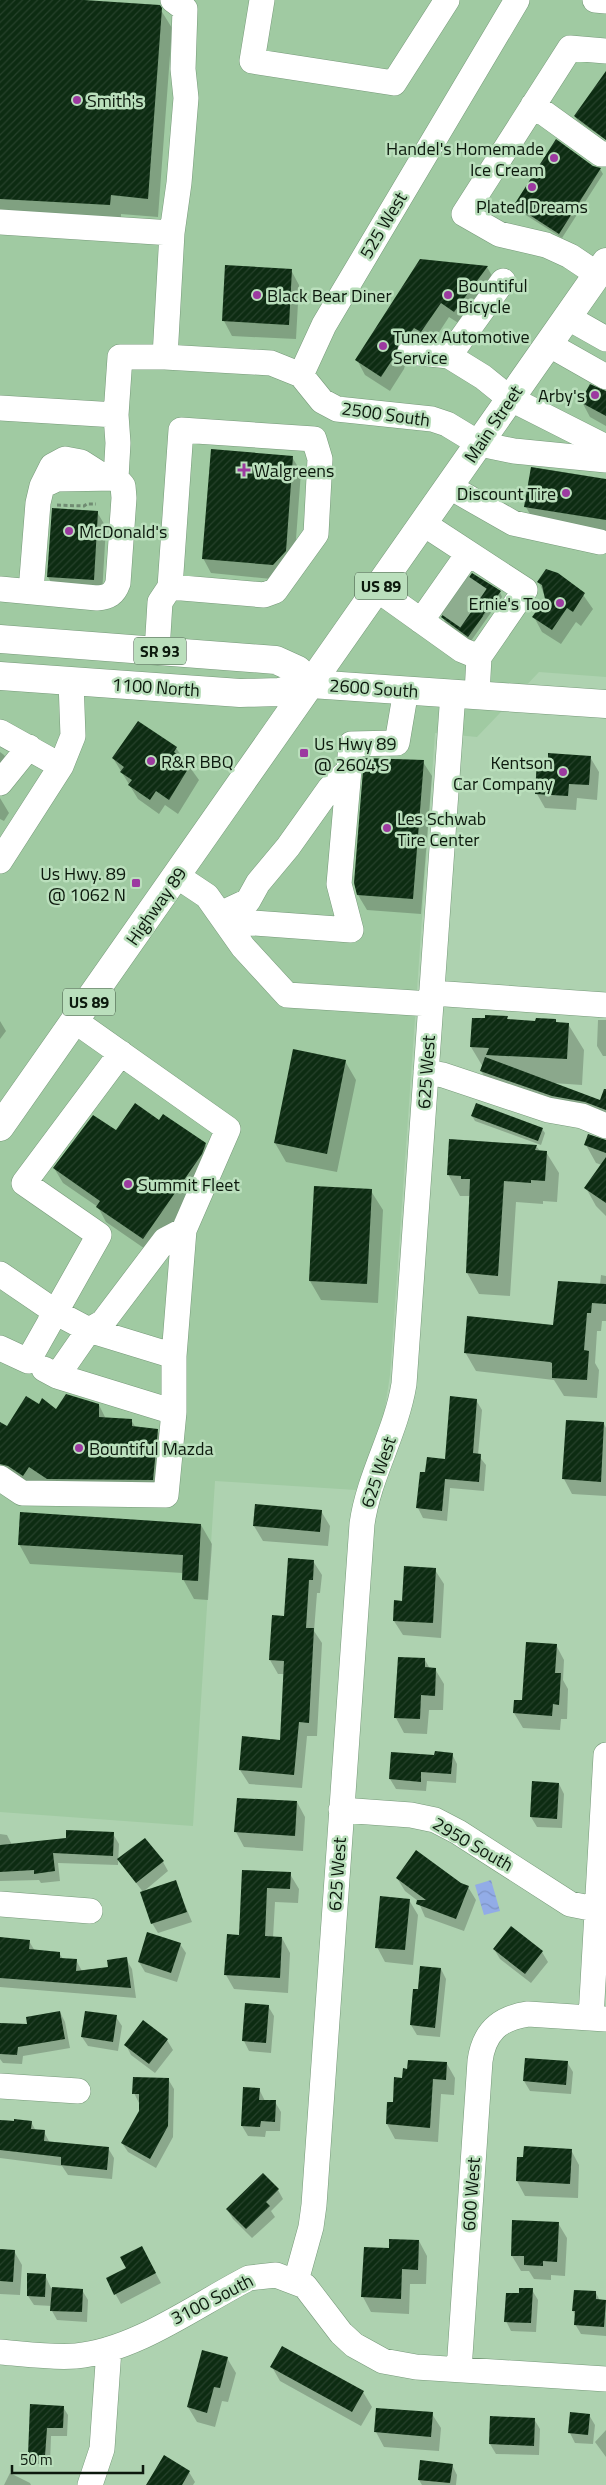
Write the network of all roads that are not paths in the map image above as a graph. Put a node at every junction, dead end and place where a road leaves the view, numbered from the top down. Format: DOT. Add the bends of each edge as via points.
graph roads {
  1 [pos="173,0"];
  2 [pos="262,0"];
  3 [pos="447,0"];
  4 [pos="517,0"];
  5 [pos="595,0"];
  6 [pos="606,1"];
  7 [pos="606,51"];
  8 [pos="533,105"];
  9 [pos="606,154"];
  10 [pos="0,222"];
  11 [pos="172,233"];
  12 [pos="602,268"];
  13 [pos="503,281"];
  14 [pos="567,317"];
  15 [pos="606,339"];
  16 [pos="548,344"];
  17 [pos="410,352"];
  18 [pos="449,356"];
  19 [pos="166,357"];
  20 [pos="300,375"];
  21 [pos="606,377"];
  22 [pos="510,398"];
  23 [pos="330,406"];
  24 [pos="0,408"];
  25 [pos="116,415"];
  26 [pos="314,439"];
  27 [pos="480,444"];
  28 [pos="606,447"];
  29 [pos="606,460"];
  30 [pos="110,477"];
  31 [pos="450,487"];
  32 [pos="424,524"];
  33 [pos="600,542"];
  34 [pos="468,554"];
  35 [pos="170,587"];
  36 [pos="0,589"];
  37 [pos="378,590"];
  38 [pos="31,591"];
  39 [pos="421,620"];
  40 [pos="0,638"];
  41 [pos="157,651"];
  42 [pos="479,657"];
  43 [pos="0,676"];
  44 [pos="71,681"];
  45 [pos="311,684"];
  46 [pos="406,690"];
  47 [pos="465,693"];
  48 [pos="606,704"];
  49 [pos="0,732"];
  50 [pos="29,747"];
  51 [pos="61,766"];
  52 [pos="349,770"];
  53 [pos="0,783"];
  54 [pos="0,860"];
  55 [pos="177,876"];
  56 [pos="223,918"];
  57 [pos="432,998"];
  58 [pos="606,1005"];
  59 [pos="76,1021"];
  60 [pos="121,1053"];
  61 [pos="426,1072"];
  62 [pos="4,1114"];
  63 [pos="606,1126"];
  64 [pos="184,1230"];
  65 [pos="0,1274"];
  66 [pos="26,1292"];
  67 [pos="0,1296"];
  68 [pos="57,1313"];
  69 [pos="89,1330"];
  70 [pos="0,1348"];
  71 [pos="174,1356"];
  72 [pos="28,1361"];
  73 [pos="57,1376"];
  74 [pos="174,1412"];
  75 [pos="0,1478"];
  76 [pos="606,1755"];
  77 [pos="341,1810"];
  78 [pos="0,1904"];
  79 [pos="595,1909"];
  80 [pos="90,1910"];
  81 [pos="598,2019"];
  82 [pos="0,2086"];
  83 [pos="78,2091"];
  84 [pos="296,2281"];
  85 [pos="109,2349"];
  86 [pos="0,2352"];
  87 [pos="459,2370"];
  88 [pos="606,2379"];
  89 [pos="90,2485"];
  1 -- 11 [label="street" via="185,10 183,69 186,98"];
  2 -- 3 [label="street" via="252,61 394,83"];
  4 -- 20 [label="street, 525 West" via="324,325"];
  5 -- 6 [label="street"];
  7 -- 8 [label="street" via="570,48"];
  8 -- 9 [label="street" via="601,154"];
  8 -- 12 [label="street" via="464,214 499,234 546,245"];
  10 -- 11 [label="street"];
  11 -- 19 [label="street"];
  12 -- 14 [label="main road, Main Street / US 89"];
  13 -- 18 [label="street"];
  14 -- 15 [label="street"];
  14 -- 16 [label="main road, Main Street / US 89"];
  16 -- 21 [label="street"];
  16 -- 22 [label="main road, Main Street / US 89"];
  17 -- 18 [label="street"];
  18 -- 22 [label="street"];
  19 -- 20 [label="street" via="271,363"];
  19 -- 25 [label="street" via="120,357"];
  20 -- 23 [label="street, 2500 South"];
  22 -- 27 [label="main road, Main Street / US 89"];
  22 -- 28 [label="street"];
  23 -- 26 [label="street"];
  23 -- 27 [label="street, 2500 South" via="432,419"];
  24 -- 25 [label="street"];
  25 -- 30 [label="street" via="118,443"];
  26 -- 35 [label="street" via="320,459 316,534 275,590 264,595"];
  26 -- 35 [label="street" via="181,430"];
  27 -- 29 [label="street, 2500 South" via="514,451"];
  27 -- 31 [label="main road, Main Street / US 89"];
  30 -- 38 [label="street" via="81,462 65,459 52,466 46,495 38,503"];
  30 -- 38 [label="street" via="123,486 124,498 118,583 114,592 97,598"];
  31 -- 32 [label="main road, Main Street / US 89"];
  31 -- 33 [label="street" via="513,523"];
  32 -- 34 [label="street"];
  32 -- 37 [label="main road, Main Street / US 89"];
  34 -- 39 [label="street" via="449,591"];
  34 -- 42 [label="street" via="524,590 492,621"];
  35 -- 41 [label="street" via="160,602"];
  36 -- 38 [label="street"];
  37 -- 39 [label="street"];
  37 -- 45 [label="main road, Main Street / US 89"];
  39 -- 42 [label="street" via="462,650"];
  40 -- 41 [label="main road, 2600 South / SR 93"];
  41 -- 45 [label="main road, 2600 South / SR 93" via="276,660 298,670"];
  42 -- 47 [label="street, 625 West"];
  43 -- 44 [label="main road, 1100 North / SR 93"];
  44 -- 45 [label="main road, 1100 North / SR 93" via="246,694 279,692"];
  44 -- 51 [label="street" via="73,736"];
  45 -- 46 [label="main road, 2600 South"];
  45 -- 55 [label="main road, Highway 89 / US 89"];
  46 -- 47 [label="main road, 2600 South"];
  46 -- 52 [label="street" via="396,743 351,744"];
  47 -- 48 [label="main road, 2600 South"];
  47 -- 57 [label="street, 625 West"];
  49 -- 50 [label="street"];
  50 -- 51 [label="street"];
  50 -- 53 [label="street"];
  51 -- 54 [label="street"];
  52 -- 56 [label="street" via="330,788 248,901"];
  52 -- 56 [label="street" via="339,884 350,930"];
  55 -- 56 [label="street" via="207,896"];
  55 -- 59 [label="main road, Highway 89 / US 89"];
  56 -- 57 [label="street" via="243,948 287,995"];
  57 -- 58 [label="street"];
  57 -- 61 [label="street, 625 West"];
  59 -- 60 [label="street"];
  59 -- 62 [label="main road, Highway 89 / US 89"];
  60 -- 64 [label="street" via="228,1129"];
  60 -- 68 [label="street" via="24,1183 99,1235"];
  61 -- 63 [label="street" via="548,1110 582,1116"];
  61 -- 77 [label="street, 625 West" via="404,1384 399,1410 370,1481 364,1509"];
  64 -- 69 [label="street" via="165,1240 103,1322"];
  64 -- 71 [label="street"];
  65 -- 66 [label="street"];
  66 -- 67 [label="street"];
  66 -- 68 [label="street"];
  68 -- 69 [label="street"];
  68 -- 72 [label="street"];
  69 -- 71 [label="street"];
  69 -- 73 [label="street"];
  70 -- 72 [label="street"];
  71 -- 74 [label="street"];
  72 -- 73 [label="street"];
  73 -- 74 [label="street"];
  74 -- 75 [label="street" via="166,1495 22,1493"];
  76 -- 79 [label="street"];
  77 -- 79 [label="street, 2950 South" via="435,1820 570,1904"];
  77 -- 84 [label="street, 625 West" via="314,2205"];
  78 -- 80 [label="street"];
  79 -- 81 [label="street"];
  81 -- 87 [label="street, 600 West" via="528,2014 497,2024 485,2039 480,2061"];
  82 -- 83 [label="street"];
  84 -- 85 [label="street, 3100 South" via="276,2275 250,2278 138,2338"];
  84 -- 87 [label="street, 3100 South" via="311,2291 341,2333 369,2354 398,2365"];
  85 -- 86 [label="street, 3100 South" via="74,2356"];
  85 -- 89 [label="street" via="102,2449"];
  87 -- 88 [label="street, 3100 South"];
}
